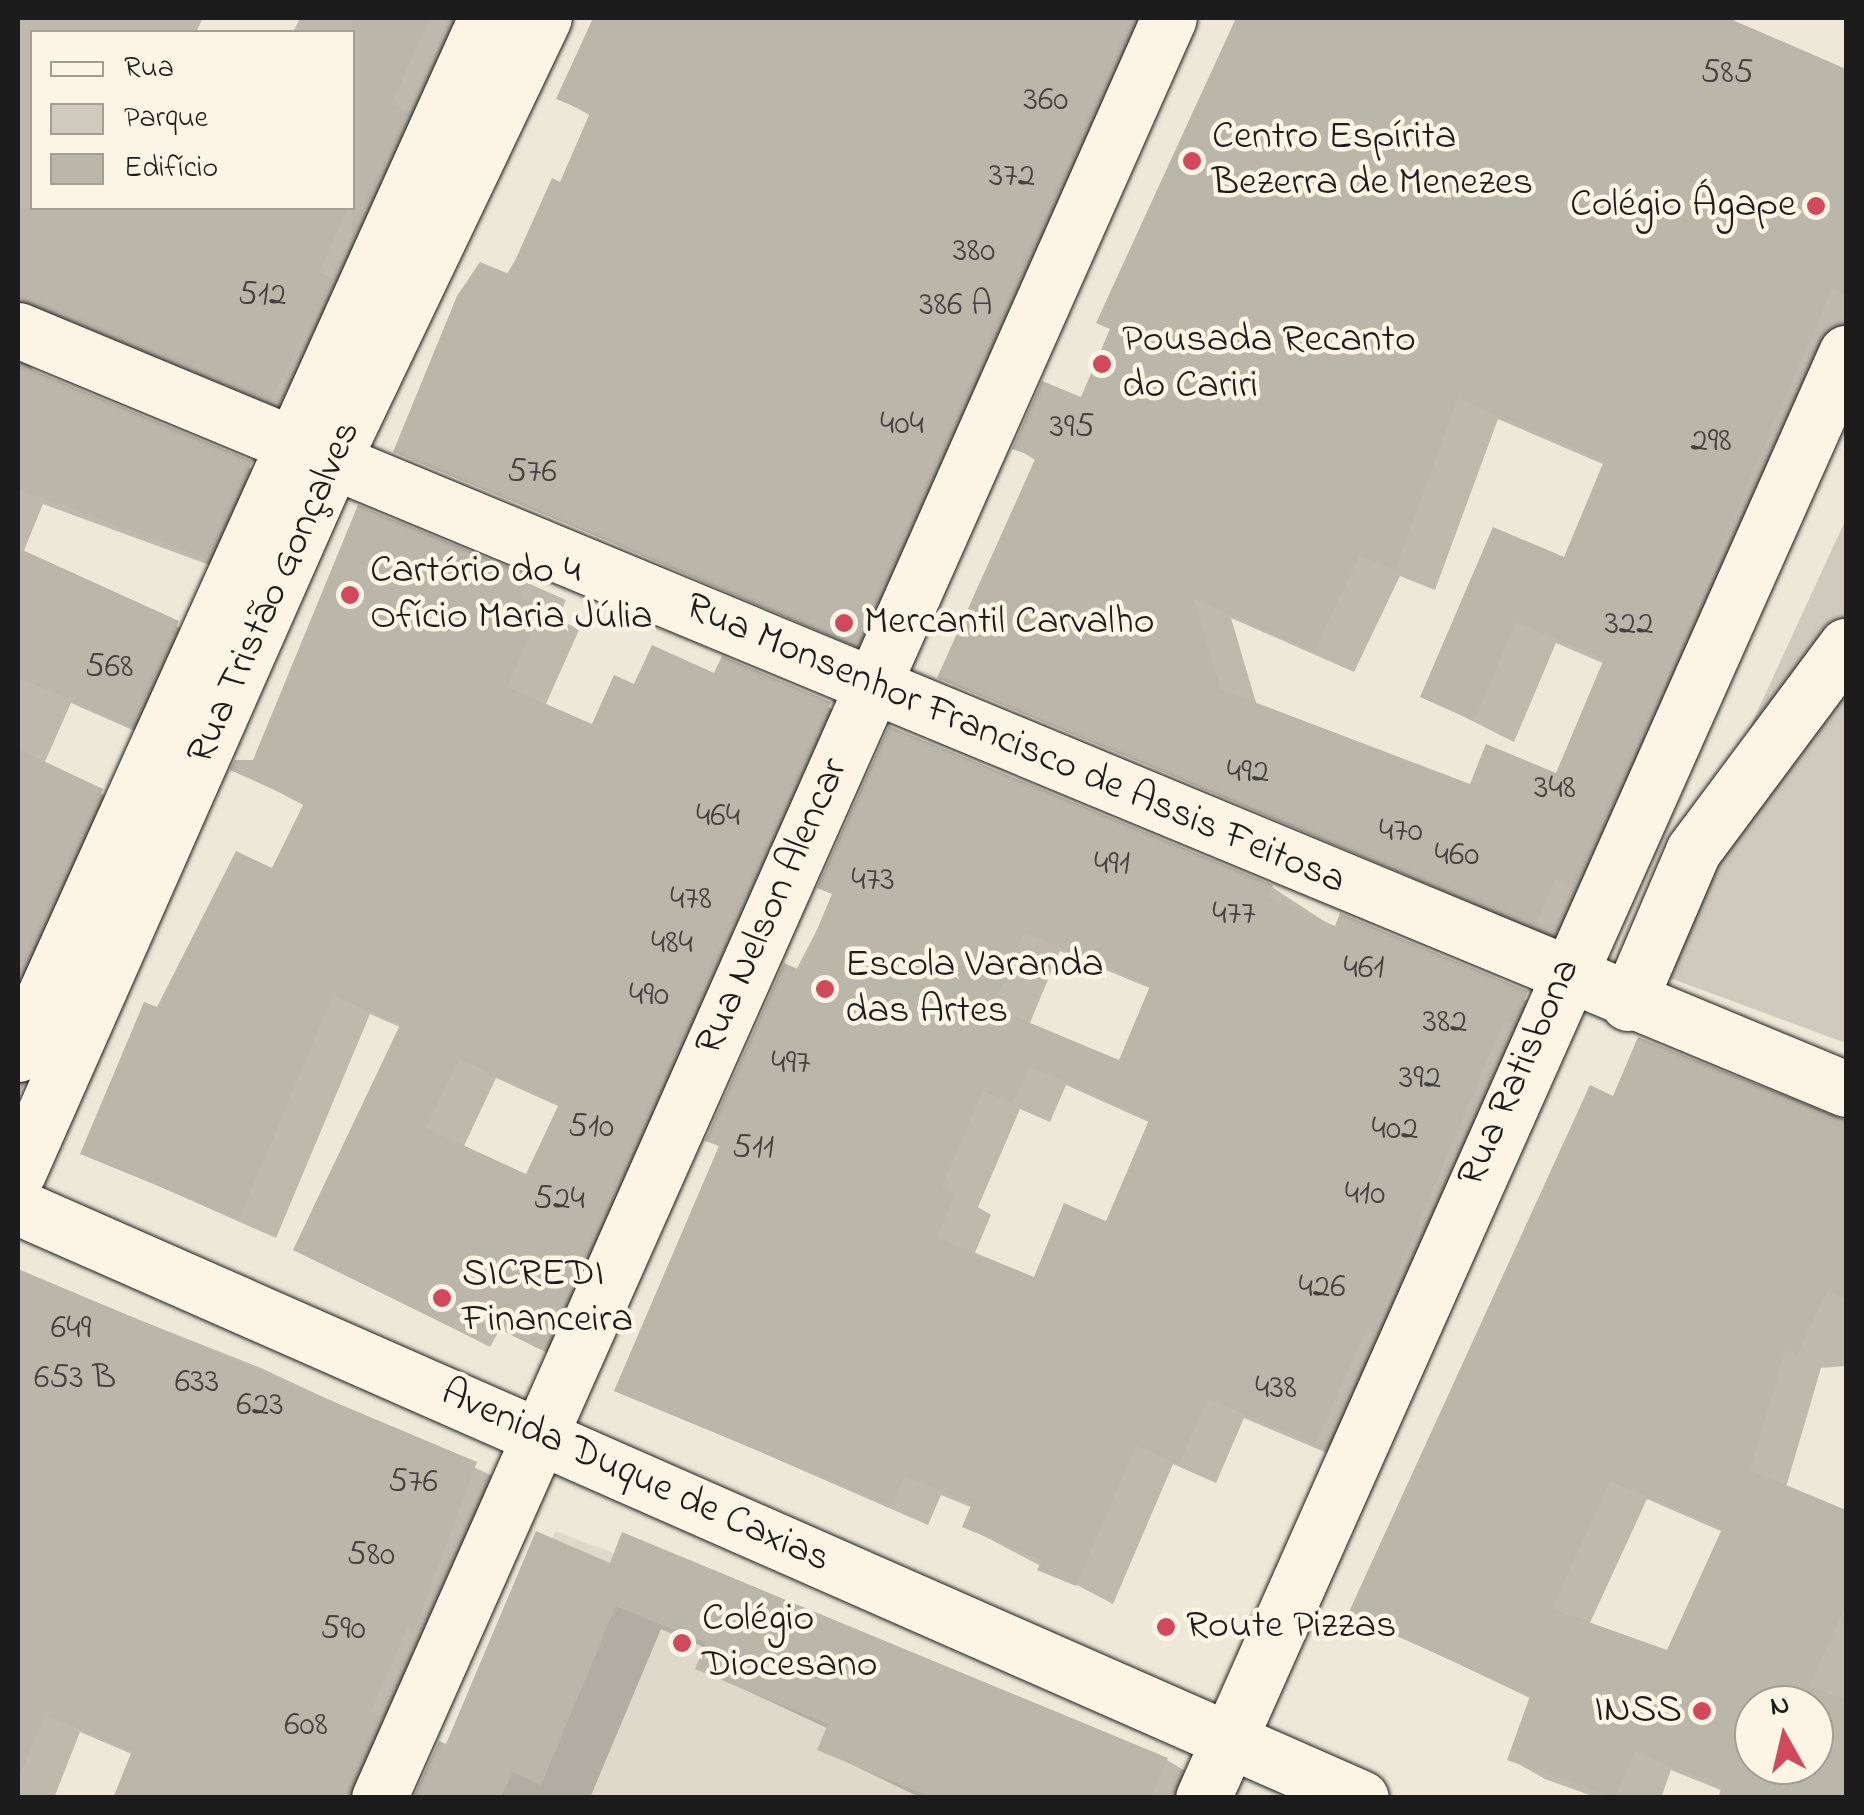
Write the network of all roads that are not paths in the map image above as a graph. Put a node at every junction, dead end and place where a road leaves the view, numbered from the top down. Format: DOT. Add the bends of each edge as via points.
graph roads {
  1 [pos="486,18"];
  2 [pos="544,18"];
  3 [pos="1169,18"];
  4 [pos="18,330"];
  5 [pos="1846,353"];
  6 [pos="311,454"];
  7 [pos="1846,646"];
  8 [pos="872,685"];
  9 [pos="1563,975"];
  10 [pos="1628,1004"];
  11 [pos="18,1054"];
  12 [pos="1846,1089"];
  13 [pos="18,1173"];
  14 [pos="18,1207"];
  15 [pos="537,1434"];
  16 [pos="1229,1738"];
  17 [pos="379,1798"];
  18 [pos="1203,1798"];
  19 [pos="1361,1798"];
  1 -- 6 [label="street, Rua Tristão Gonçalves"];
  2 -- 6 [label="street, Rua Tristão Gonçalves"];
  3 -- 8 [label="street, Rua Nelson Alencar"];
  4 -- 6 [label="street, Rua Monsenhor Francisco de Assis Feitosa"];
  5 -- 9 [label="street, Rua Ratisbona"];
  6 -- 8 [label="street, Rua Monsenhor Francisco de Assis Feitosa"];
  6 -- 11 [label="street, Rua Tristão Gonçalves"];
  6 -- 13 [label="street, Rua Tristão Gonçalves"];
  7 -- 10 [label="street" via="1693,850"];
  8 -- 9 [label="street, Rua Monsenhor Francisco de Assis Feitosa"];
  8 -- 15 [label="street, Rua Nelson Alencar"];
  9 -- 10 [label="street, Rua Monsenhor Francisco de Assis Feitosa"];
  9 -- 16 [label="street, Rua Ratisbona"];
  10 -- 12 [label="street, Rua Monsenhor Francisco de Assis Feitosa"];
  14 -- 15 [label="street, Avenida Duque de Caxias"];
  15 -- 16 [label="street, Avenida Duque de Caxias"];
  15 -- 17 [label="street, Rua Nelson Alencar"];
  16 -- 18 [label="street, Rua Ratisbona"];
  16 -- 19 [label="street, Avenida Duque de Caxias"];
}
